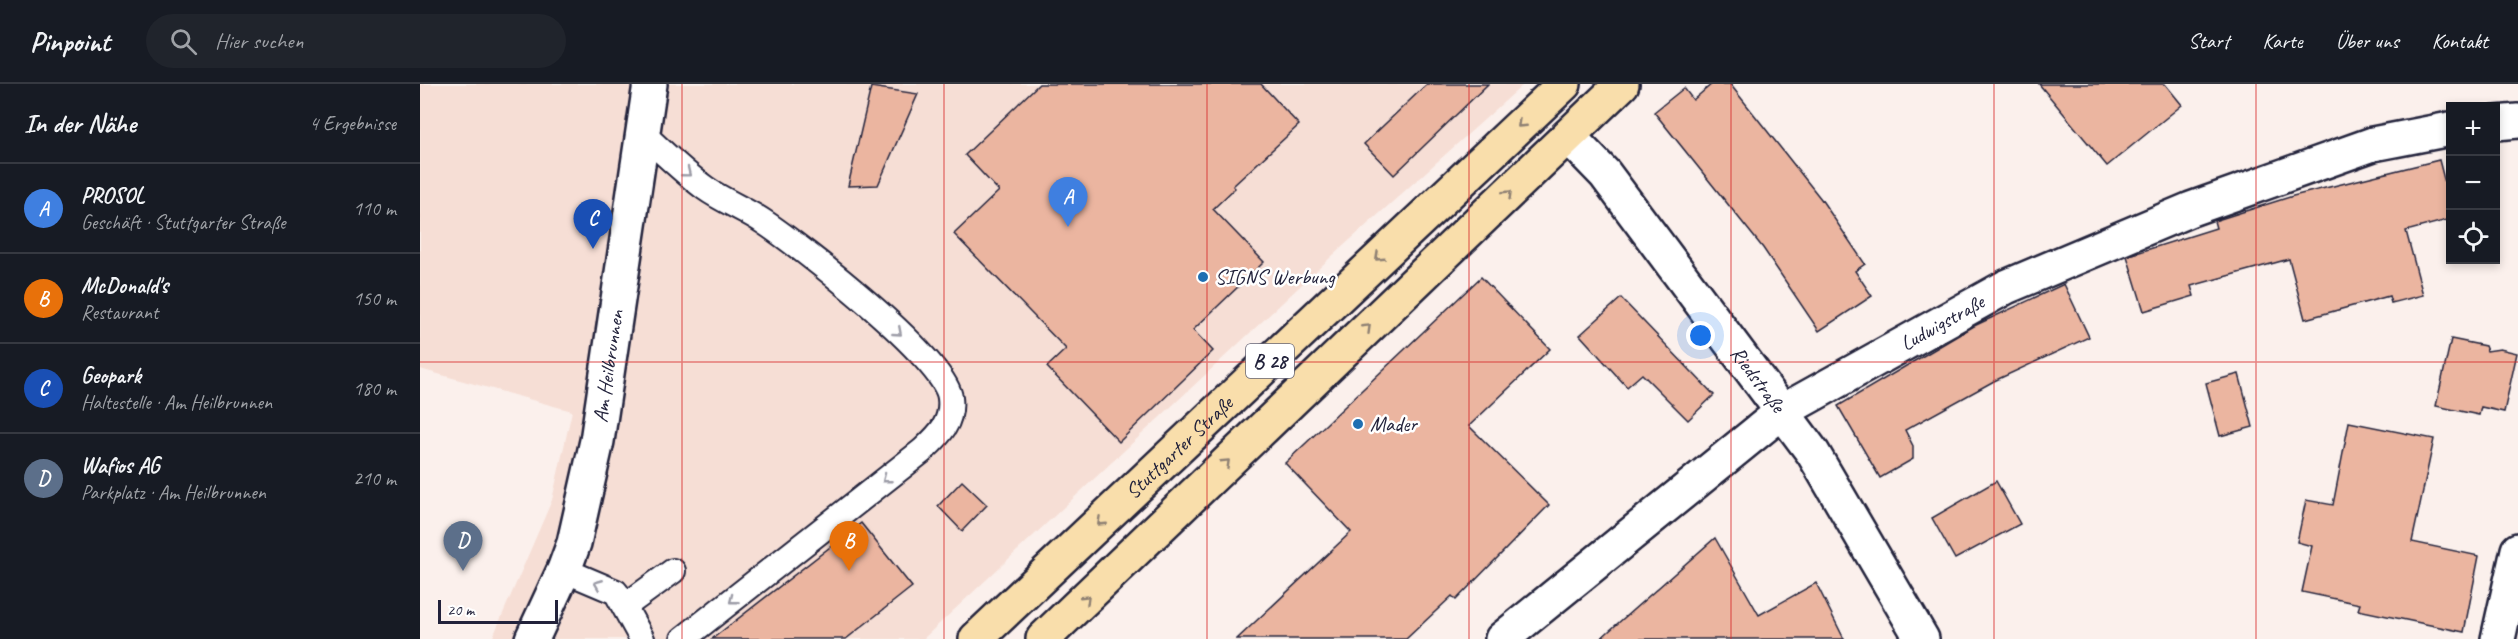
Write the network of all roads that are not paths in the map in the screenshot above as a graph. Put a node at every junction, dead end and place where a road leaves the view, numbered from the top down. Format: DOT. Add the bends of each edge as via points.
graph roads {
  1 [pos="650,84"];
  2 [pos="1564,84"];
  3 [pos="1622,84"];
  4 [pos="2518,121"];
  5 [pos="2500,123"];
  6 [pos="2446,130"];
  7 [pos="643,134"];
  8 [pos="1568,136"];
  9 [pos="1783,411"];
  10 [pos="2518,550"];
  11 [pos="564,570"];
  12 [pos="673,571"];
  13 [pos="625,606"];
  14 [pos="532,639"];
  15 [pos="642,639"];
  16 [pos="683,639"];
  17 [pos="976,639"];
  18 [pos="1043,639"];
  19 [pos="1502,639"];
  20 [pos="1922,639"];
  21 [pos="2498,639"];
  1 -- 7 [label="street, Am Heilbrunnen"];
  2 -- 17 [label="main road, Stuttgarter Straße / B 28, one-way"];
  3 -- 8 [label="main road, Stuttgarter Straße / B 28"];
  4 -- 5 [label="street"];
  6 -- 9 [label="street, Ludwigstraße" via="2373,144 2191,209 2016,282"];
  7 -- 11 [label="street, Am Heilbrunnen" via="597,441"];
  7 -- 16 [label="lane, one-way" via="704,187 762,220 826,270 914,346 944,381 950,396 945,430 922,451"];
  8 -- 9 [label="street, Riedstraße" via="1605,174"];
  18 -- 8 [label="main road, Stuttgarter Straße / B 28, one-way"];
  9 -- 19 [label="street, Ludwigstraße"];
  9 -- 20 [label="street, Riedstraße" via="1814,453"];
  10 -- 21 [label="street"];
  13 -- 11 [label="lane, one-way" via="616,592"];
  11 -- 14 [label="street, Am Heilbrunnen"];
  12 -- 13 [label="lane"];
  13 -- 15 [label="lane"];
}
